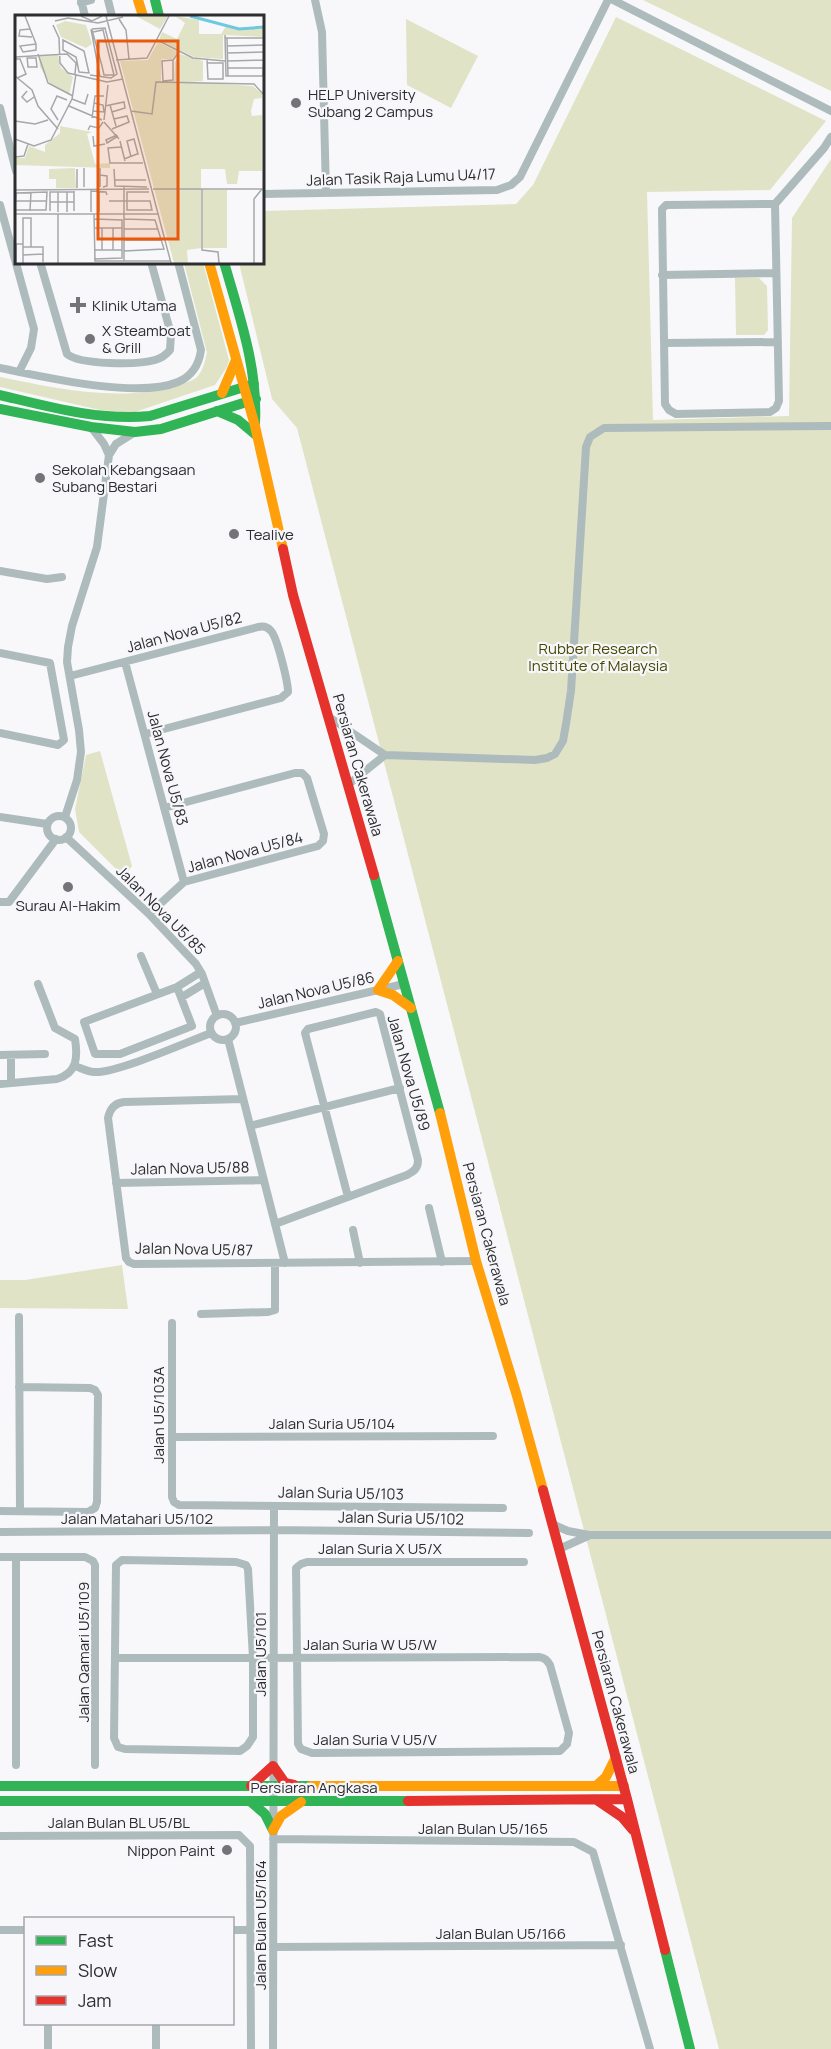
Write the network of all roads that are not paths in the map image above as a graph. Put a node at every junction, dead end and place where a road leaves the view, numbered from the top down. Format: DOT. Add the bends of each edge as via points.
graph roads {
  1 [pos="91,0"];
  2 [pos="108,0"];
  3 [pos="138,0"];
  4 [pos="155,0"];
  5 [pos="315,0"];
  6 [pos="611,0"];
  7 [pos="81,1"];
  8 [pos="112,15"];
  9 [pos="143,15"];
  10 [pos="159,15"];
  11 [pos="0,108"];
  12 [pos="831,111"];
  13 [pos="831,137"];
  14 [pos="10,145"];
  15 [pos="0,147"];
  16 [pos="15,167"];
  17 [pos="326,193"];
  18 [pos="264,194"];
  19 [pos="775,204"];
  20 [pos="0,205"];
  21 [pos="15,260"];
  22 [pos="16,264"];
  23 [pos="41,264"];
  24 [pos="152,264"];
  25 [pos="179,264"];
  26 [pos="210,264"];
  27 [pos="225,264"];
  28 [pos="776,273"];
  29 [pos="662,275"];
  30 [pos="778,342"];
  31 [pos="664,343"];
  32 [pos="236,359"];
  33 [pos="0,368"];
  34 [pos="19,372"];
  35 [pos="254,384"];
  36 [pos="243,387"];
  37 [pos="222,393"];
  38 [pos="0,396"];
  39 [pos="251,400"];
  40 [pos="0,409"];
  41 [pos="217,411"];
  42 [pos="831,426"];
  43 [pos="91,427"];
  44 [pos="255,431"];
  45 [pos="135,432"];
  46 [pos="109,455"];
  47 [pos="0,571"];
  48 [pos="62,577"];
  49 [pos="0,653"];
  50 [pos="124,662"];
  51 [pos="70,676"];
  52 [pos="329,717"];
  53 [pos="0,733"];
  54 [pos="145,734"];
  55 [pos="385,755"];
  56 [pos="349,784"];
  57 [pos="164,808"];
  58 [pos="0,817"];
  59 [pos="65,817"];
  60 [pos="47,824"];
  61 [pos="66,837"];
  62 [pos="56,839"];
  63 [pos="184,882"];
  64 [pos="0,902"];
  65 [pos="149,914"];
  66 [pos="141,956"];
  67 [pos="398,961"];
  68 [pos="201,972"];
  69 [pos="205,983"];
  70 [pos="38,984"];
  71 [pos="404,984"];
  72 [pos="177,987"];
  73 [pos="378,990"];
  74 [pos="157,994"];
  75 [pos="182,997"];
  76 [pos="411,1008"];
  77 [pos="217,1016"];
  78 [pos="235,1023"];
  79 [pos="211,1032"];
  80 [pos="228,1039"];
  81 [pos="45,1053"];
  82 [pos="0,1055"];
  83 [pos="11,1055"];
  84 [pos="75,1066"];
  85 [pos="11,1082"];
  86 [pos="0,1084"];
  87 [pos="400,1088"];
  88 [pos="243,1099"];
  89 [pos="326,1108"];
  90 [pos="250,1126"];
  91 [pos="264,1180"];
  92 [pos="116,1183"];
  93 [pos="348,1197"];
  94 [pos="429,1208"];
  95 [pos="275,1224"];
  96 [pos="352,1230"];
  97 [pos="476,1261"];
  98 [pos="442,1262"];
  99 [pos="276,1263"];
  100 [pos="285,1263"];
  101 [pos="360,1263"];
  102 [pos="201,1314"];
  103 [pos="19,1317"];
  104 [pos="172,1323"];
  105 [pos="19,1387"];
  106 [pos="493,1436"];
  107 [pos="172,1437"];
  108 [pos="179,1505"];
  109 [pos="274,1506"];
  110 [pos="504,1508"];
  111 [pos="0,1511"];
  112 [pos="20,1511"];
  113 [pos="552,1524"];
  114 [pos="274,1530"];
  115 [pos="0,1532"];
  116 [pos="529,1533"];
  117 [pos="589,1535"];
  118 [pos="831,1535"];
  119 [pos="559,1549"];
  120 [pos="0,1557"];
  121 [pos="16,1557"];
  122 [pos="524,1562"];
  123 [pos="296,1569"];
  124 [pos="115,1658"];
  125 [pos="253,1658"];
  126 [pos="273,1658"];
  127 [pos="298,1658"];
  128 [pos="471,1752"];
  129 [pos="616,1757"];
  130 [pos="16,1765"];
  131 [pos="95,1765"];
  132 [pos="273,1766"];
  133 [pos="0,1786"];
  134 [pos="251,1786"];
  135 [pos="273,1786"];
  136 [pos="596,1786"];
  137 [pos="624,1786"];
  138 [pos="299,1787"];
  139 [pos="627,1799"];
  140 [pos="596,1800"];
  141 [pos="0,1801"];
  142 [pos="250,1802"];
  143 [pos="273,1802"];
  144 [pos="301,1802"];
  145 [pos="635,1833"];
  146 [pos="273,1835"];
  147 [pos="0,1836"];
  148 [pos="0,1930"];
  149 [pos="24,1930"];
  150 [pos="234,1930"];
  151 [pos="250,1930"];
  152 [pos="621,1945"];
  153 [pos="273,1947"];
  154 [pos="48,2025"];
  155 [pos="156,2025"];
  156 [pos="48,2049"];
  157 [pos="156,2049"];
  158 [pos="251,2049"];
  159 [pos="273,2049"];
  160 [pos="650,2049"];
  161 [pos="690,2049"];
  1 -- 7 [label="street"];
  2 -- 8 [label="street"];
  3 -- 9 [label="street"];
  4 -- 10 [label="street"];
  5 -- 17 [label="street" via="322,32"];
  6 -- 12 [label="street"];
  6 -- 17 [label="street, Jalan Tasik Raja Lumu U4/17" via="520,177 511,185 497,190"];
  11 -- 14 [label="street"];
  13 -- 19 [label="street"];
  14 -- 15 [label="street"];
  14 -- 16 [label="street"];
  17 -- 18 [label="street, Jalan Tasik Raja Lumu U4/17"];
  19 -- 28 [label="street"];
  19 -- 29 [label="street" via="663,206"];
  20 -- 21 [label="street"];
  22 -- 34 [label="street" via="34,329"];
  23 -- 24 [label="street" via="67,354 77,359 126,363 154,360 171,350 171,334"];
  25 -- 34 [label="street" via="201,350 200,360 189,375 177,382 138,387 84,385"];
  26 -- 32 [label="street, Persiaran Cakerawala"];
  27 -- 35 [label="street, Persiaran Cakerawala"];
  28 -- 29 [label="street"];
  28 -- 30 [label="street"];
  29 -- 31 [label="street"];
  30 -- 31 [label="street"];
  30 -- 31 [label="street" via="776,408 770,412 676,414 665,404"];
  32 -- 36 [label="street, Persiaran Cakerawala"];
  32 -- 37 [label="street"];
  33 -- 34 [label="street"];
  35 -- 36 [label="street"];
  35 -- 39 [label="street, Persiaran Cakerawala"];
  36 -- 37 [label="street"];
  36 -- 39 [label="street, Persiaran Cakerawala"];
  37 -- 38 [label="street" via="150,417 126,418"];
  39 -- 41 [label="street"];
  39 -- 44 [label="street, Persiaran Cakerawala"];
  40 -- 43 [label="street"];
  41 -- 44 [label="street" via="234,416"];
  41 -- 45 [label="street" via="161,429"];
  42 -- 55 [label="street" via="596,431 586,447 571,691 559,749 547,758 535,760"];
  43 -- 45 [label="street"];
  43 -- 46 [label="street"];
  44 -- 52 [label="street, Persiaran Cakerawala" via="292,589"];
  45 -- 46 [label="street" via="116,444"];
  46 -- 51 [label="street" via="97,547 68,647"];
  47 -- 48 [label="street" via="47,579"];
  49 -- 53 [label="street" via="50,663 64,736 63,743 58,745"];
  50 -- 51 [label="street, Jalan Nova U5/82"];
  50 -- 54 [label="street, Jalan Nova U5/83"];
  50 -- 54 [label="street, Jalan Nova U5/82" via="262,626 273,633 288,682 288,692 281,698"];
  51 -- 59 [label="street" via="81,752"];
  52 -- 55 [label="street"];
  52 -- 56 [label="street, Persiaran Cakerawala"];
  54 -- 57 [label="street, Jalan Nova U5/83"];
  55 -- 56 [label="street"];
  56 -- 67 [label="street, Persiaran Cakerawala"];
  57 -- 63 [label="street, Jalan Nova U5/83"];
  57 -- 63 [label="street, Jalan Nova U5/84" via="302,773 307,778 324,834 318,846"];
  58 -- 60 [label="street"];
  59 -- 60 [label="street" via="54,817"];
  59 -- 61 [label="street" via="71,828"];
  60 -- 62 [label="street" via="50,835"];
  61 -- 62 [label="street"];
  61 -- 65 [label="street, Jalan Nova U5/85"];
  62 -- 64 [label="street" via="9,902"];
  63 -- 65 [label="street, Jalan Nova U5/84"];
  65 -- 68 [label="street, Jalan Nova U5/85"];
  66 -- 74 [label="street"];
  67 -- 71 [label="street, Persiaran Cakerawala"];
  67 -- 73 [label="street"];
  68 -- 69 [label="street, Jalan Nova U5/85"];
  68 -- 72 [label="street"];
  69 -- 75 [label="street"];
  69 -- 77 [label="street, Jalan Nova U5/85"];
  70 -- 84 [label="street" via="55,1028 75,1040"];
  71 -- 73 [label="street, Jalan Nova U5/86"];
  71 -- 76 [label="street, Persiaran Cakerawala"];
  72 -- 74 [label="street"];
  72 -- 75 [label="street"];
  73 -- 76 [label="street"];
  73 -- 78 [label="street, Jalan Nova U5/86"];
  74 -- 75 [label="street" via="84,1022 95,1054 120,1054 192,1026"];
  76 -- 97 [label="street, Persiaran Cakerawala"];
  77 -- 78 [label="street" via="229,1016"];
  77 -- 79 [label="street" via="210,1025"];
  78 -- 80 [label="street"];
  79 -- 80 [label="street" via="220,1040"];
  79 -- 84 [label="street" via="102,1072"];
  80 -- 88 [label="street"];
  81 -- 83 [label="street"];
  82 -- 83 [label="street"];
  83 -- 85 [label="street"];
  84 -- 85 [label="street" via="57,1079"];
  85 -- 86 [label="street"];
  87 -- 89 [label="street"];
  87 -- 89 [label="street, Jalan Nova U5/89" via="380,1014 371,1011 305,1033"];
  87 -- 93 [label="street, Jalan Nova U5/89" via="418,1166 407,1175"];
  88 -- 90 [label="street"];
  88 -- 92 [label="street, Jalan Nova U5/87" via="124,1102 114,1106 108,1118"];
  89 -- 90 [label="street"];
  89 -- 93 [label="street, Jalan Nova U5/89"];
  90 -- 91 [label="street"];
  91 -- 92 [label="street, Jalan Nova U5/88"];
  91 -- 95 [label="street"];
  92 -- 99 [label="street, Jalan Nova U5/87" via="126,1258 131,1264"];
  93 -- 95 [label="street, Jalan Nova U5/89"];
  94 -- 98 [label="street"];
  95 -- 100 [label="street"];
  96 -- 101 [label="street"];
  97 -- 98 [label="street, Jalan Nova U5/87"];
  97 -- 113 [label="street, Persiaran Cakerawala"];
  98 -- 101 [label="street, Jalan Nova U5/87"];
  99 -- 100 [label="street, Jalan Nova U5/87"];
  99 -- 102 [label="street" via="275,1310"];
  100 -- 101 [label="street, Jalan Nova U5/87"];
  103 -- 105 [label="street"];
  104 -- 107 [label="street, Jalan U5/103A"];
  105 -- 112 [label="street"];
  105 -- 112 [label="street" via="90,1388 98,1395 95,1508 88,1512"];
  106 -- 107 [label="street, Jalan Suria U5/104"];
  107 -- 108 [label="street, Jalan U5/103A" via="172,1497"];
  108 -- 109 [label="street, Jalan Suria U5/103"];
  109 -- 110 [label="street, Jalan Suria U5/103"];
  109 -- 114 [label="street, Jalan U5/101"];
  111 -- 112 [label="street"];
  113 -- 117 [label="street"];
  113 -- 119 [label="street, Persiaran Cakerawala"];
  114 -- 115 [label="street, Jalan Matahari U5/102"];
  114 -- 116 [label="street, Jalan Suria U5/102"];
  114 -- 126 [label="street, Jalan U5/101"];
  117 -- 118 [label="street"];
  117 -- 119 [label="street"];
  119 -- 129 [label="street, Persiaran Cakerawala"];
  120 -- 121 [label="street, Jalan Qamari U5/109"];
  121 -- 130 [label="street"];
  121 -- 131 [label="street, Jalan Qamari U5/109" via="85,1557 95,1565"];
  122 -- 123 [label="street, Jalan Suria X U5/X" via="308,1562"];
  123 -- 127 [label="street, Jalan Suria V U5/V"];
  124 -- 125 [label="street, Jalan Suria W U5/W"];
  124 -- 125 [label="street" via="114,1738 118,1747 240,1751 253,1737"];
  124 -- 125 [label="street" via="116,1565 127,1560 246,1565"];
  125 -- 126 [label="street, Jalan Suria W U5/W"];
  126 -- 127 [label="street, Jalan Suria W U5/W"];
  126 -- 132 [label="street, Jalan U5/101"];
  127 -- 128 [label="street, Jalan Suria V U5/V" via="298,1743 306,1752"];
  127 -- 128 [label="street, Jalan Suria W U5/W" via="546,1659 568,1733 567,1744 560,1751"];
  129 -- 136 [label="street" via="606,1777"];
  129 -- 137 [label="street, Persiaran Cakerawala"];
  132 -- 134 [label="street"];
  132 -- 135 [label="street, Jalan U5/101"];
  132 -- 138 [label="street" via="285,1783"];
  133 -- 134 [label="street, Persiaran Angkasa"];
  134 -- 135 [label="street, Persiaran Angkasa"];
  135 -- 138 [label="street, Persiaran Angkasa"];
  135 -- 143 [label="street, Jalan U5/101"];
  136 -- 137 [label="street, Persiaran Angkasa"];
  136 -- 138 [label="street, Persiaran Angkasa"];
  137 -- 139 [label="street, Persiaran Cakerawala"];
  139 -- 140 [label="street, Persiaran Angkasa"];
  139 -- 145 [label="street, Persiaran Cakerawala"];
  140 -- 144 [label="street, Persiaran Angkasa"];
  140 -- 145 [label="street" via="622,1817"];
  141 -- 142 [label="street, Persiaran Angkasa"];
  142 -- 143 [label="street, Persiaran Angkasa"];
  142 -- 146 [label="street" via="267,1815"];
  143 -- 144 [label="street, Persiaran Angkasa"];
  143 -- 146 [label="street, Jalan Bulan U5/164"];
  144 -- 146 [label="street" via="282,1816"];
  145 -- 161 [label="street, Persiaran Cakerawala"];
  146 -- 152 [label="street, Jalan Bulan U5/165" via="574,1842 593,1852"];
  146 -- 153 [label="street, Jalan Bulan U5/164"];
  147 -- 151 [label="street, Jalan Bulan BL U5/BL" via="239,1835 250,1846"];
  148 -- 149 [label="street"];
  150 -- 151 [label="street"];
  151 -- 158 [label="street"];
  152 -- 153 [label="street, Jalan Bulan U5/166"];
  152 -- 160 [label="street"];
  153 -- 159 [label="street, Jalan Bulan U5/164"];
  154 -- 156 [label="street"];
  155 -- 157 [label="street"];
}
